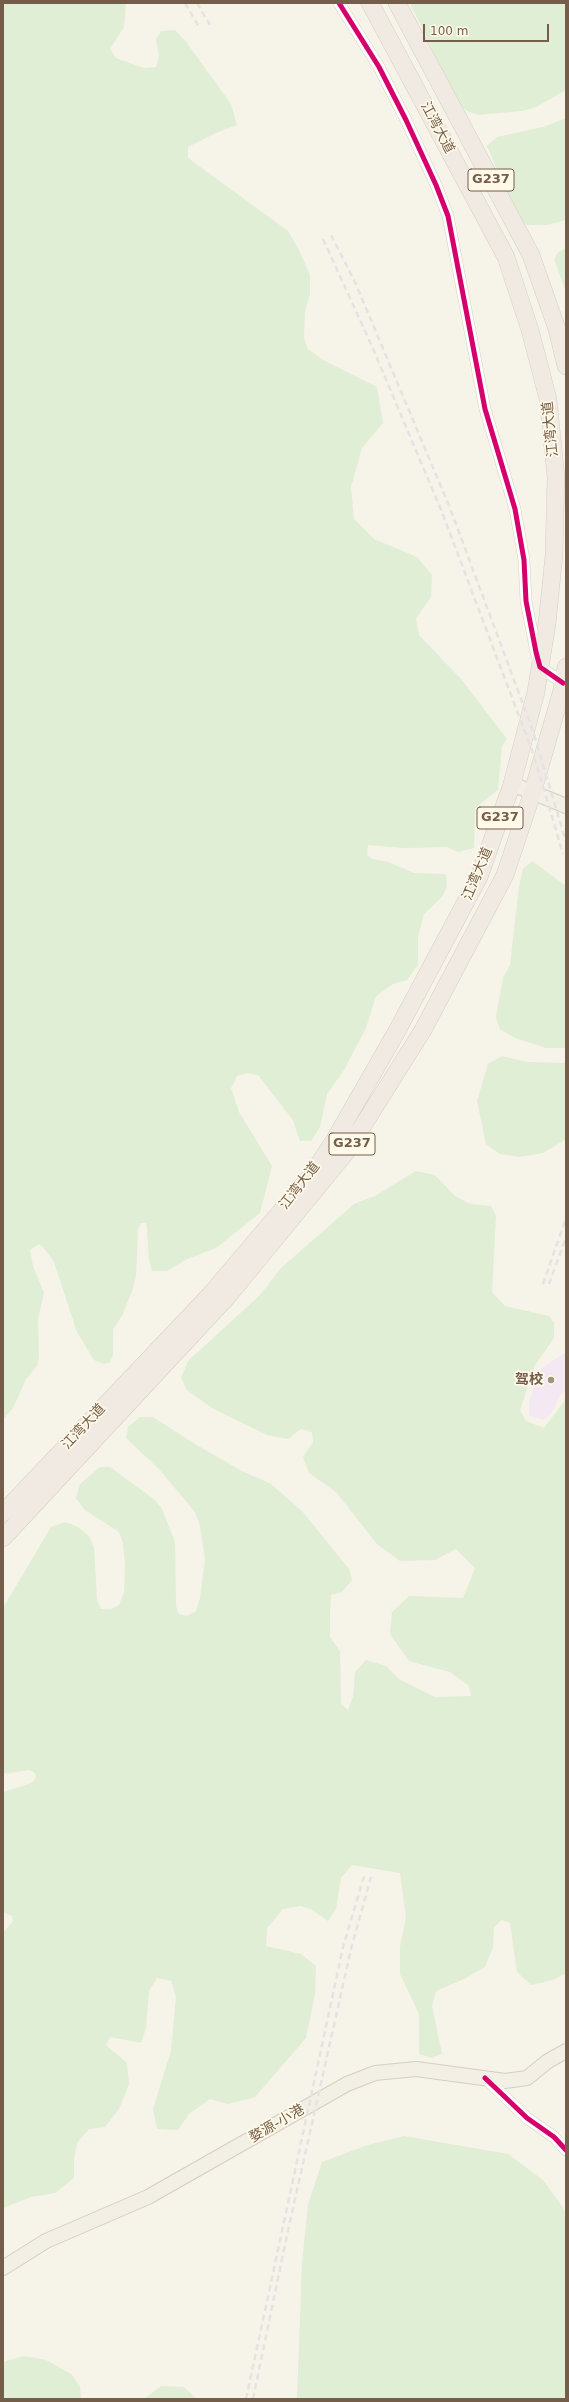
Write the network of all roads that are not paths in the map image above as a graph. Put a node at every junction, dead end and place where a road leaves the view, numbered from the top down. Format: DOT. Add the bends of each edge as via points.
graph roads {
  1 [pos="339,3"];
  2 [pos="370,3"];
  3 [pos="397,3"];
  4 [pos="566,366"];
  5 [pos="540,667"];
  6 [pos="565,675"];
  7 [pos="512,784"];
  8 [pos="533,792"];
  9 [pos="566,806"];
  10 [pos="3,1513"];
  11 [pos="3,1538"];
  12 [pos="566,2051"];
  13 [pos="485,2078"];
  14 [pos="566,2150"];
  15 [pos="3,2268"];
  1 -- 5 [label="street" via="379,67 406,120 448,216 485,409 515,509 524,560 526,601"];
  2 -- 5 [label="highway, 江湾大道 / G237" via="506,257 530,330 544,384 556,477 554,555"];
  3 -- 4 [label="highway, 江湾大道 / G237" via="531,255 557,329"];
  5 -- 6 [label="street"];
  5 -- 7 [label="highway, 江湾大道 / G237"];
  6 -- 8 [label="highway, 江湾大道 / G237"];
  7 -- 8 [label="main road"];
  7 -- 10 [label="highway, 江湾大道 / G237" via="479,877 397,1031 311,1176 209,1296"];
  8 -- 9 [label="main road"];
  8 -- 11 [label="highway, 江湾大道 / G237" via="505,875 423,1030 347,1151 228,1296"];
  12 -- 13 [label="main road, 婺源-小港" via="548,2061 527,2078 505,2081"];
  13 -- 14 [label="street"];
  13 -- 15 [label="main road, 婺源-小港" via="441,2071 393,2070 375,2073 347,2084 148,2197 46,2241"];
}
